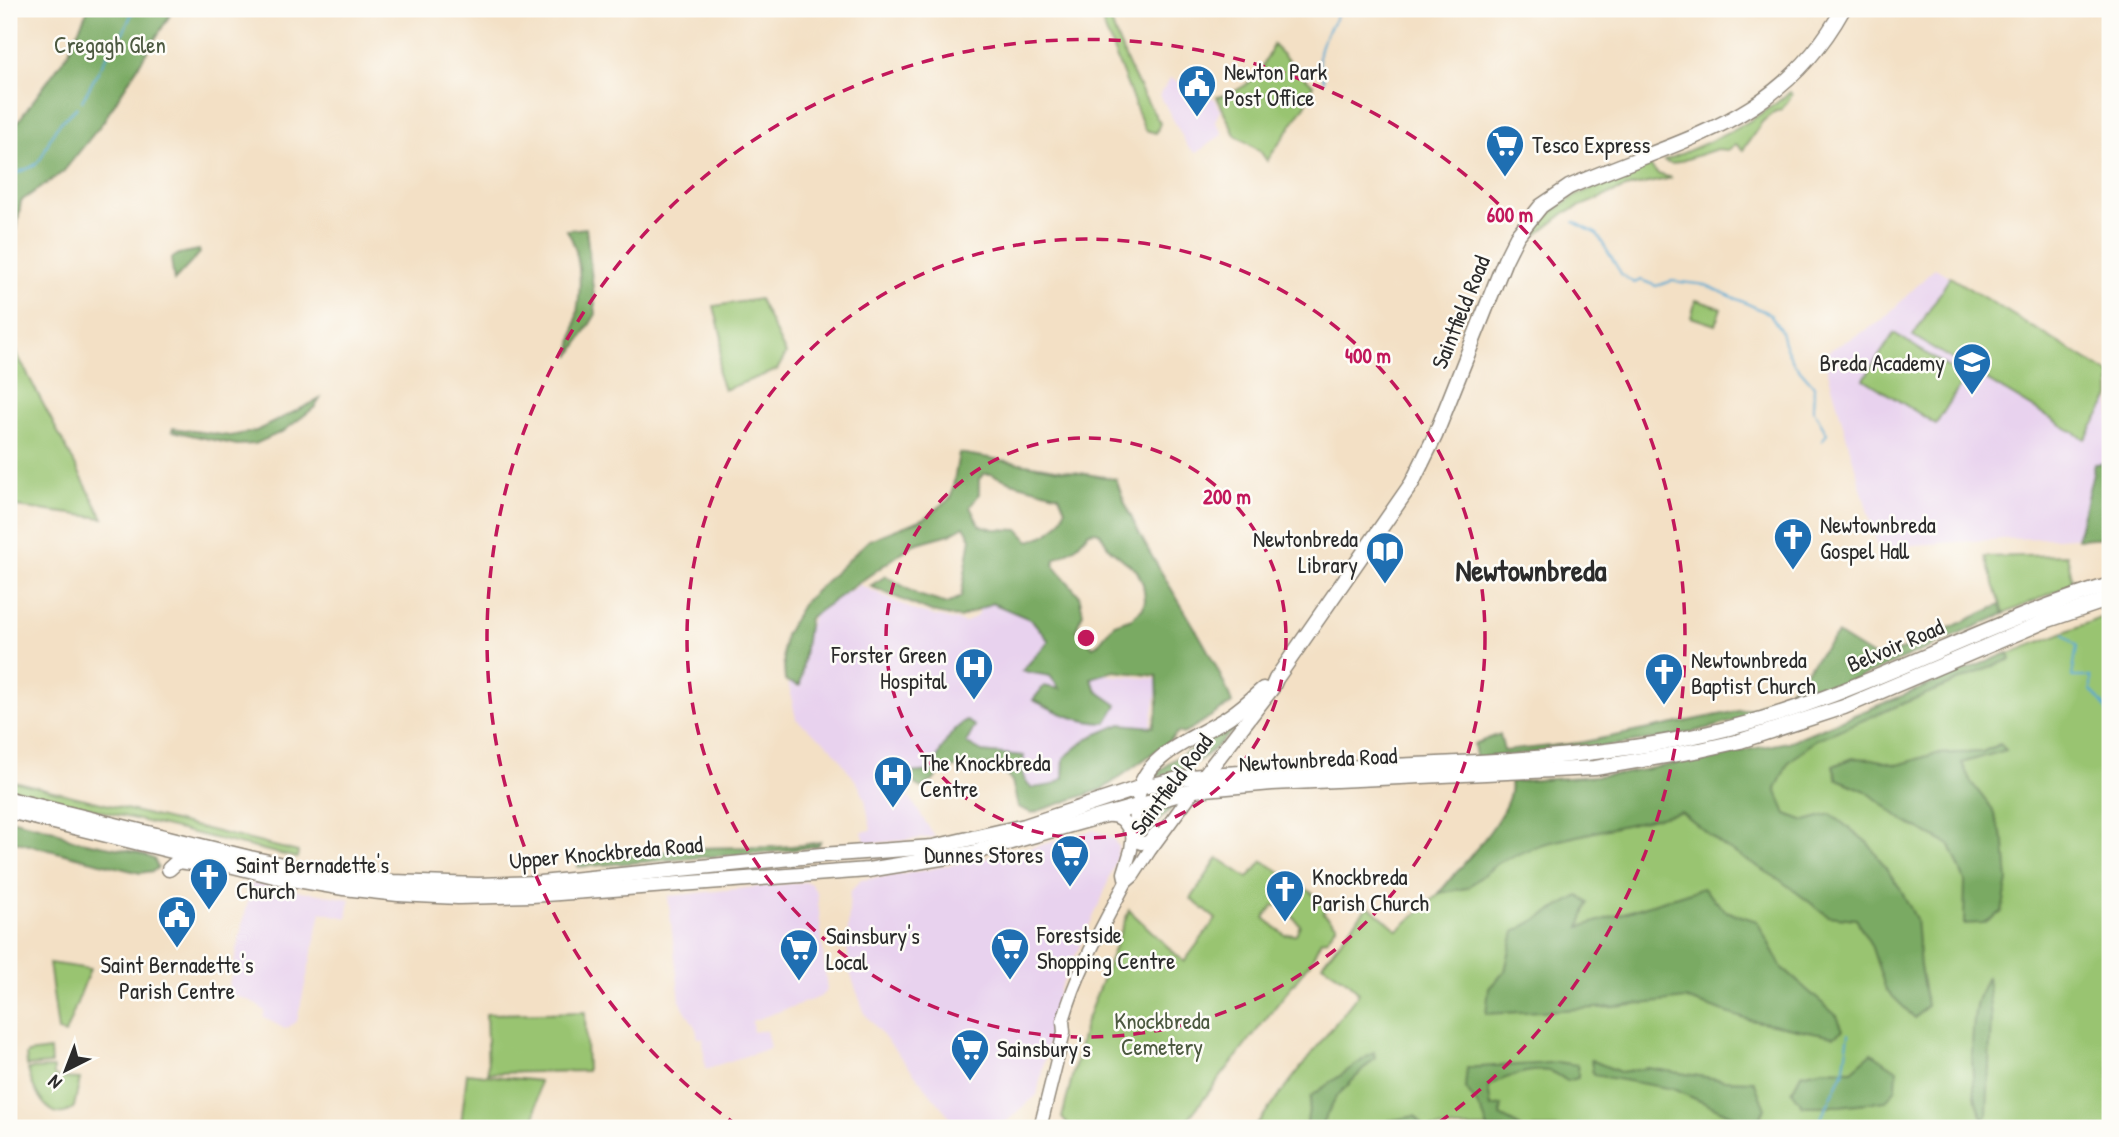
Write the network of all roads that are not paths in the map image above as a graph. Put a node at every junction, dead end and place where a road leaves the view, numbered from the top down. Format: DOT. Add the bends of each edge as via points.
graph roads {
  1 [pos="1843,9"];
  2 [pos="2110,585"];
  3 [pos="2110,599"];
  4 [pos="1276,679"];
  5 [pos="1230,743"];
  6 [pos="1443,770"];
  7 [pos="1241,773"];
  8 [pos="1205,775"];
  9 [pos="1139,788"];
  10 [pos="1194,790"];
  11 [pos="9,799"];
  12 [pos="1136,806"];
  13 [pos="9,811"];
  14 [pos="1102,816"];
  15 [pos="1174,817"];
  16 [pos="1133,837"];
  17 [pos="753,862"];
  18 [pos="898,865"];
  19 [pos="169,869"];
  20 [pos="274,876"];
  21 [pos="1126,882"];
  22 [pos="427,890"];
  23 [pos="1043,1111"];
  24 [pos="1035,1128"];
  25 [pos="1040,1128"];
  1 -- 4 [label="highway, Saintfield Road" via="1807,61 1758,104 1701,135 1569,187 1527,221 1505,260 1416,475"];
  2 -- 6 [label="highway, Belvoir Road" via="2019,616 1839,693 1733,727 1595,754"];
  3 -- 6 [label="highway, Belvoir Road" via="2036,625 1844,707 1740,741 1594,768"];
  4 -- 5 [label="highway, Saintfield Road"];
  4 -- 9 [label="highway, Saintfield Road" via="1231,715 1157,761"];
  5 -- 7 [label="highway" via="1231,763"];
  5 -- 8 [label="highway, Saintfield Road"];
  6 -- 7 [label="highway, Newtownbreda Road"];
  6 -- 10 [label="highway, Newtownbreda Road"];
  7 -- 8 [label="highway, Newtownbreda Road"];
  8 -- 9 [label="highway, Upper Knockbreda Road"];
  8 -- 10 [label="highway, Saintfield Road"];
  9 -- 12 [label="highway, Saintfield Road"];
  9 -- 17 [label="highway, Upper Knockbreda Road" via="1025,826 933,847"];
  10 -- 12 [label="highway, Upper Knockbreda Road"];
  10 -- 15 [label="main road, Saintfield Road"];
  11 -- 22 [label="highway, Upper Knockbreda Road" via="280,865"];
  12 -- 14 [label="highway, Upper Knockbreda Road"];
  12 -- 16 [label="main road, Saintfield Road"];
  13 -- 20 [label="highway, Upper Knockbreda Road"];
  14 -- 16 [label="main road" via="1119,817"];
  14 -- 18 [label="highway, Upper Knockbreda Road" via="972,853"];
  15 -- 16 [label="main road" via="1148,842"];
  15 -- 21 [label="main road, Saintfield Road"];
  16 -- 21 [label="main road, Saintfield Road"];
  17 -- 18 [label="highway"];
  17 -- 22 [label="highway, Upper Knockbreda Road"];
  18 -- 22 [label="highway, Upper Knockbreda Road" via="551,894 490,897"];
  19 -- 20 [label="highway" via="183,860 248,876"];
  20 -- 22 [label="highway, Upper Knockbreda Road" via="344,888"];
  21 -- 23 [label="main road, Saintfield Road" via="1088,951 1068,1005"];
  23 -- 24 [label="main road, Saintfield Road"];
  23 -- 25 [label="main road, Saintfield Road"];
}
